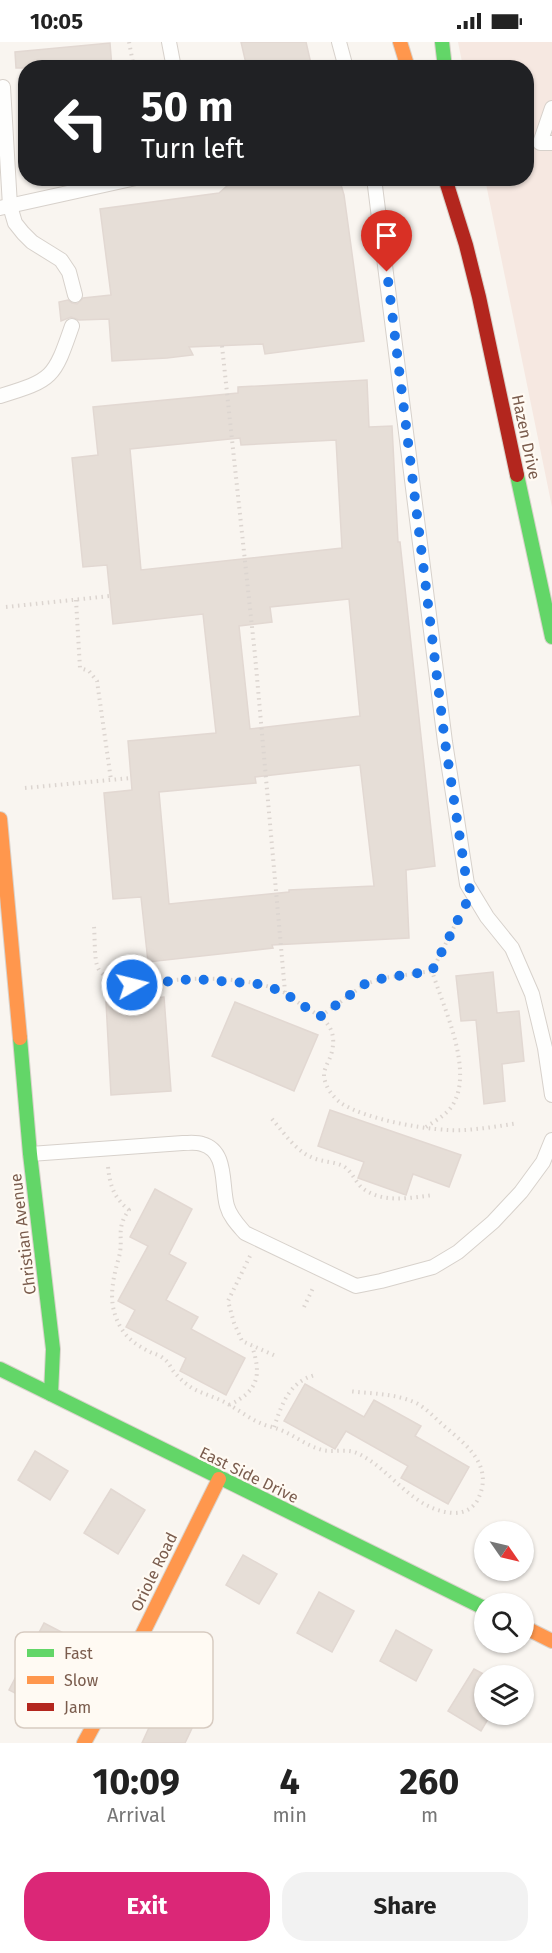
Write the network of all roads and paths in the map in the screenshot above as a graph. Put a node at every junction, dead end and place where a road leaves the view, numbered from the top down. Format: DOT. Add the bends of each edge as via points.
graph roads {
  1 [pos="129,42"];
  2 [pos="169,42"];
  3 [pos="339,42"];
  4 [pos="400,42"];
  5 [pos="442,42"];
  6 [pos="132,60"];
  7 [pos="172,60"];
  8 [pos="344,60"];
  9 [pos="406,60"];
  10 [pos="444,60"];
  11 [pos="3,87"];
  12 [pos="552,108"];
  13 [pos="552,143"];
  14 [pos="100,186"];
  15 [pos="375,186"];
  16 [pos="448,186"];
  17 [pos="460,186"];
  18 [pos="5,207"];
  19 [pos="466,245"];
  20 [pos="75,295"];
  21 [pos="72,326"];
  22 [pos="222,346"];
  23 [pos="0,396"];
  24 [pos="110,596"];
  25 [pos="76,600"];
  26 [pos="6,607"];
  27 [pos="552,637"];
  28 [pos="131,778"];
  29 [pos="111,780"];
  30 [pos="25,788"];
  31 [pos="0,819"];
  32 [pos="472,892"];
  33 [pos="94,927"];
  34 [pos="432,971"];
  35 [pos="285,992"];
  36 [pos="321,1016"];
  37 [pos="552,1095"];
  38 [pos="272,1119"];
  39 [pos="518,1123"];
  40 [pos="426,1127"];
  41 [pos="552,1140"];
  42 [pos="30,1154"];
  43 [pos="110,1186"];
  44 [pos="433,1195"];
  45 [pos="239,1279"];
  46 [pos="252,1345"];
  47 [pos="278,1357"];
  48 [pos="0,1369"];
  49 [pos="315,1375"];
  50 [pos="349,1391"];
  51 [pos="51,1395"];
  52 [pos="229,1405"];
  53 [pos="274,1428"];
  54 [pos="219,1479"];
  55 [pos="474,1603"];
  56 [pos="143,1632"];
  57 [pos="534,1632"];
  58 [pos="552,1641"];
  59 [pos="92,1728"];
  60 [pos="84,1743"];
  1 -- 6 [label="path"];
  2 -- 7 [label="lane"];
  3 -- 8 [label="lane"];
  4 -- 9 [label="street"];
  5 -- 10 [label="street"];
  11 -- 18 [label="lane"];
  12 -- 13 [label="lane" via="540,143"];
  14 -- 18 [label="lane"];
  15 -- 32 [label="lane" via="445,742 467,884"];
  16 -- 19 [label="street, Hazen Drive"];
  17 -- 19 [label="street, Hazen Drive"];
  18 -- 20 [label="lane" via="32,242 61,260"];
  19 -- 27 [label="street, Hazen Drive"];
  21 -- 23 [label="lane" via="59,363 49,377 32,387"];
  22 -- 35 [label="path"];
  24 -- 25 [label="path"];
  25 -- 26 [label="path"];
  25 -- 29 [label="path" via="80,668 90,671 97,681"];
  28 -- 29 [label="path"];
  29 -- 30 [label="path"];
  31 -- 42 [label="street, Christian Avenue"];
  32 -- 34 [label="path"];
  32 -- 37 [label="lane" via="512,948 532,994"];
  33 -- 35 [label="path" via="97,967 118,983 193,979 258,984"];
  34 -- 36 [label="path" via="365,984"];
  34 -- 40 [label="path" via="457,1047 460,1070 458,1091 451,1107"];
  35 -- 36 [label="path"];
  36 -- 40 [label="path" via="333,1036 333,1051 324,1072 331,1093 341,1103 387,1121"];
  38 -- 44 [label="path" via="302,1152 343,1166 356,1182 380,1197"];
  39 -- 40 [label="path" via="462,1131"];
  41 -- 42 [label="lane" via="543,1162 521,1192 458,1252 433,1267 356,1286 245,1233 227,1207 219,1155 202,1143"];
  42 -- 51 [label="street, Christian Avenue" via="52,1340"];
  43 -- 52 [label="path" via="129,1210 119,1232 120,1252 111,1296 121,1328 140,1347 164,1358 175,1374 193,1388"];
  45 -- 46 [label="path" via="228,1301 242,1341"];
  46 -- 47 [label="path"];
  46 -- 52 [label="path" via="258,1363 254,1384 247,1394"];
  48 -- 51 [label="street, East Side Drive"];
  49 -- 53 [label="path" via="303,1378 287,1395"];
  50 -- 53 [label="path" via="387,1394 417,1404 465,1445 481,1468 483,1482 475,1505 455,1513 440,1510 405,1491 356,1452 320,1450"];
  51 -- 54 [label="street, East Side Drive"];
  52 -- 53 [label="path"];
  54 -- 55 [label="street, East Side Drive"];
  54 -- 56 [label="street, Oriole Road"];
  57 -- 58 [label="street"];
  59 -- 60 [label="street, Oriole Road"];
}
